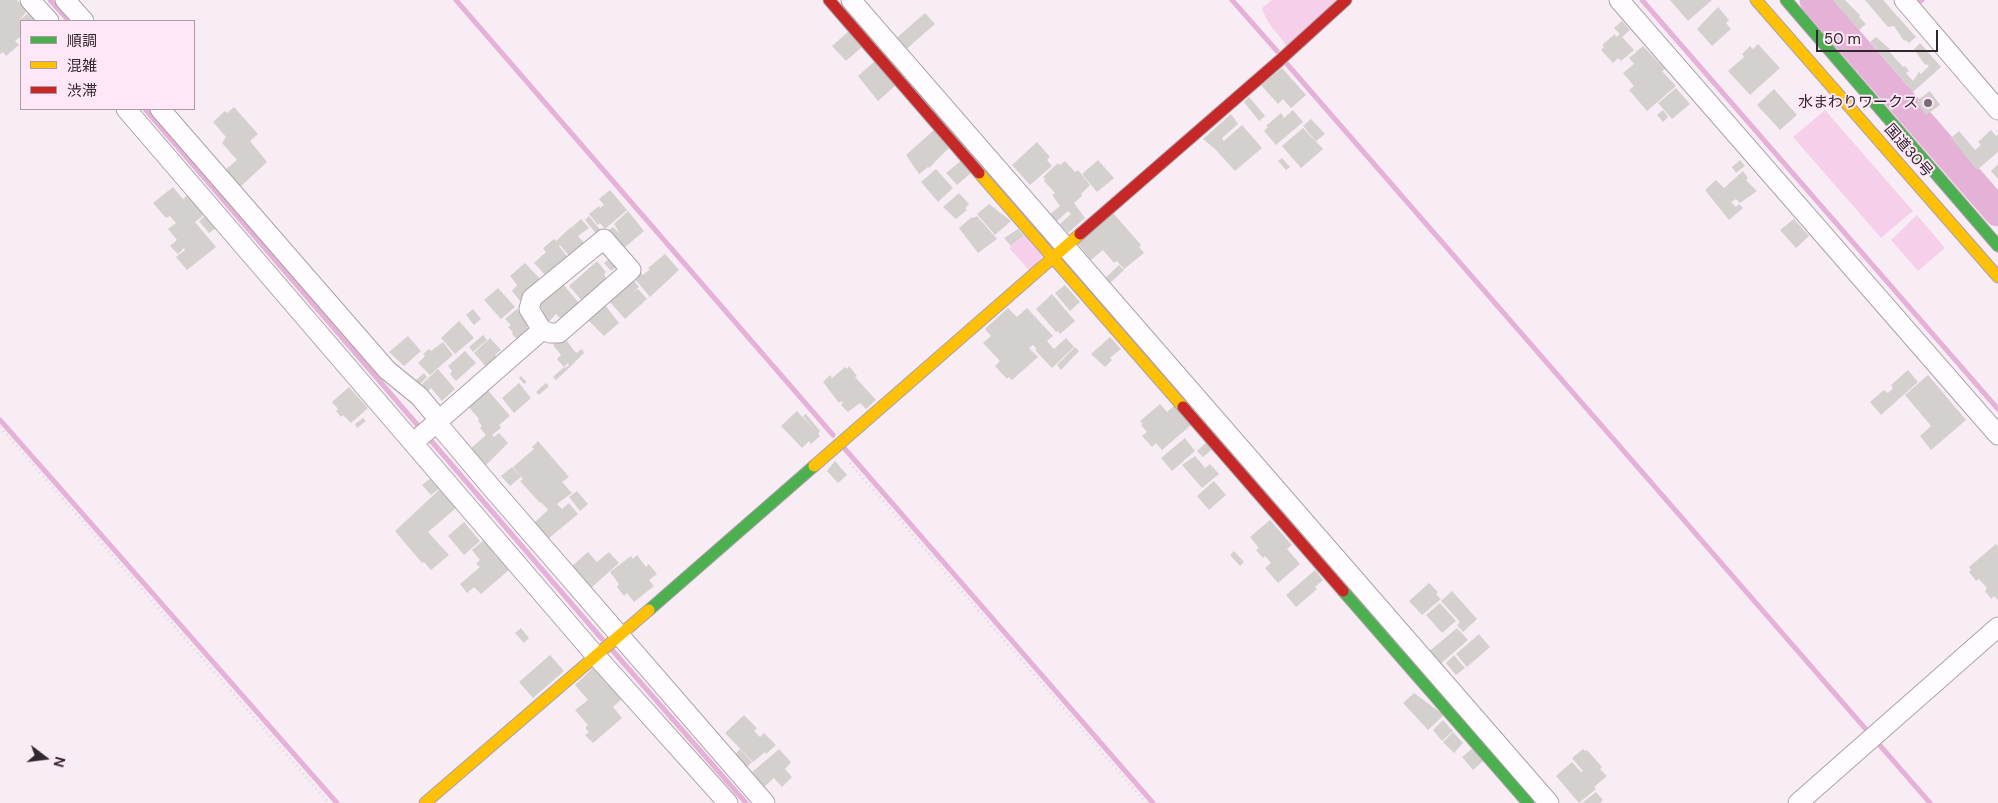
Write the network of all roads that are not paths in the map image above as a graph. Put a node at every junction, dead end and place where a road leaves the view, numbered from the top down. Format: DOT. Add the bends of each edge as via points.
graph roads {
  1 [pos="30,0"];
  2 [pos="65,0"];
  3 [pos="829,0"];
  4 [pos="851,0"];
  5 [pos="1346,0"];
  6 [pos="1619,0"];
  7 [pos="1756,0"];
  8 [pos="1786,0"];
  9 [pos="1909,2"];
  10 [pos="48,20"];
  11 [pos="83,20"];
  12 [pos="127,110"];
  13 [pos="161,110"];
  14 [pos="1998,110"];
  15 [pos="1998,246"];
  16 [pos="1059,252"];
  17 [pos="1998,277"];
  18 [pos="542,330"];
  19 [pos="388,389"];
  20 [pos="425,433"];
  21 [pos="1998,435"];
  22 [pos="451,463"];
  23 [pos="480,496"];
  24 [pos="1998,628"];
  25 [pos="616,639"];
  26 [pos="600,653"];
  27 [pos="425,803"];
  28 [pos="728,803"];
  29 [pos="765,803"];
  30 [pos="1528,803"];
  31 [pos="1548,803"];
  32 [pos="1798,803"];
  1 -- 10 [label="street"];
  2 -- 11 [label="street"];
  3 -- 16 [label="main road"];
  4 -- 16 [label="street"];
  5 -- 16 [label="main road"];
  6 -- 21 [label="street"];
  7 -- 17 [label="main road, 国道30号"];
  8 -- 15 [label="main road, 国道30号"];
  9 -- 14 [label="street"];
  12 -- 19 [label="street"];
  13 -- 19 [label="street" via="386,370"];
  16 -- 25 [label="main road"];
  16 -- 30 [label="main road"];
  16 -- 31 [label="street"];
  18 -- 18 [label="street" via="559,334 631,270 604,239 532,298 529,309"];
  18 -- 20 [label="street"];
  19 -- 20 [label="street"];
  19 -- 20 [label="street" via="419,396"];
  20 -- 22 [label="street"];
  20 -- 22 [label="street"];
  22 -- 23 [label="street"];
  22 -- 23 [label="street"];
  23 -- 25 [label="street"];
  23 -- 26 [label="street"];
  24 -- 32 [label="street"];
  25 -- 26 [label="main road"];
  25 -- 29 [label="street"];
  26 -- 27 [label="main road"];
  26 -- 28 [label="street"];
}
